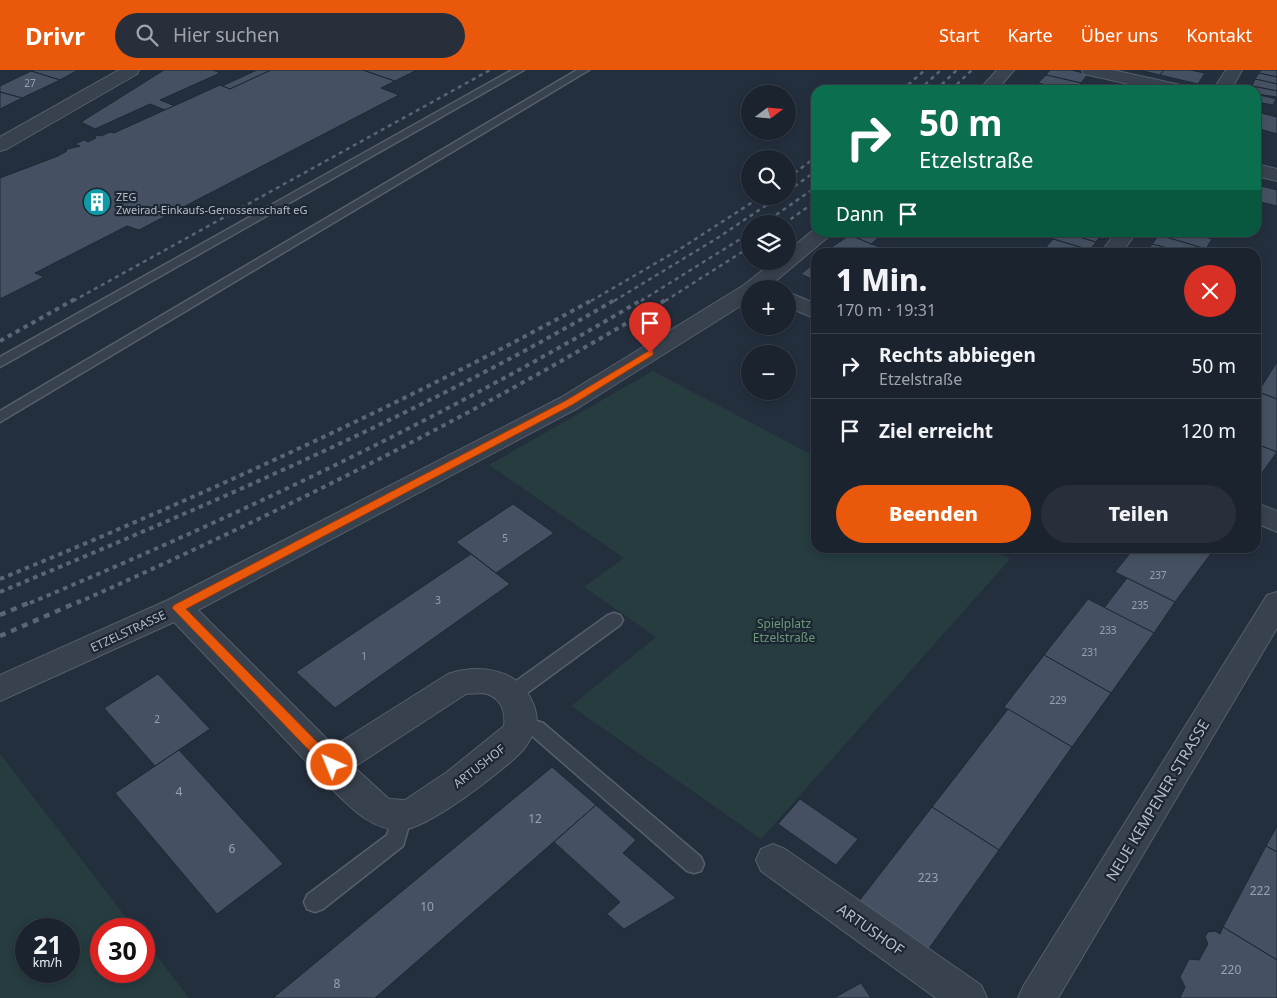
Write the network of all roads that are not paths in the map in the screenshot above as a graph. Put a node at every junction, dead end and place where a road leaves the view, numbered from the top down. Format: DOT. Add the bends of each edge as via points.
graph roads {
  1 [pos="131,70"];
  2 [pos="518,70"];
  3 [pos="584,70"];
  4 [pos="1006,70"];
  5 [pos="1090,70"];
  6 [pos="1234,70"];
  7 [pos="992,85"];
  8 [pos="1156,85"];
  9 [pos="1225,85"];
  10 [pos="0,145"];
  11 [pos="1261,171"];
  12 [pos="1277,175"];
  13 [pos="818,237"];
  14 [pos="1123,237"];
  15 [pos="1114,248"];
  16 [pos="766,280"];
  17 [pos="741,297"];
  18 [pos="796,303"];
  19 [pos="811,310"];
  20 [pos="0,363"];
  21 [pos="0,417"];
  22 [pos="1261,514"];
  23 [pos="1277,522"];
  24 [pos="1277,603"];
  25 [pos="178,608"];
  26 [pos="614,620"];
  27 [pos="0,690"];
  28 [pos="512,694"];
  29 [pos="522,724"];
  30 [pos="332,765"];
  31 [pos="402,815"];
  32 [pos="774,860"];
  33 [pos="694,864"];
  34 [pos="314,902"];
  35 [pos="968,998"];
  36 [pos="1037,998"];
  1 -- 10 [label="street"];
  2 -- 20 [label="lane"];
  3 -- 21 [label="lane"];
  4 -- 7 [label="street"];
  5 -- 8 [label="street"];
  6 -- 9 [label="street"];
  11 -- 12 [label="street"];
  13 -- 16 [label="street, ETZELSTRASSE"];
  14 -- 15 [label="street"];
  17 -- 25 [label="street, ETZELSTRASSE" via="569,403"];
  18 -- 19 [label="street"];
  22 -- 23 [label="street"];
  24 -- 36 [label="street, NEUE KEMPENER STRASSE"];
  25 -- 27 [label="street, ETZELSTRASSE"];
  25 -- 30 [label="street"];
  26 -- 28 [label="lane"];
  28 -- 29 [label="street" via="520,708"];
  28 -- 30 [label="street" via="497,684 479,680 459,683"];
  29 -- 31 [label="street, ARTUSHOF" via="513,740 427,806"];
  29 -- 33 [label="lane" via="536,728"];
  30 -- 31 [label="street" via="375,808 391,815"];
  31 -- 34 [label="lane" via="396,840"];
  32 -- 35 [label="street, ARTUSHOF"];
}
